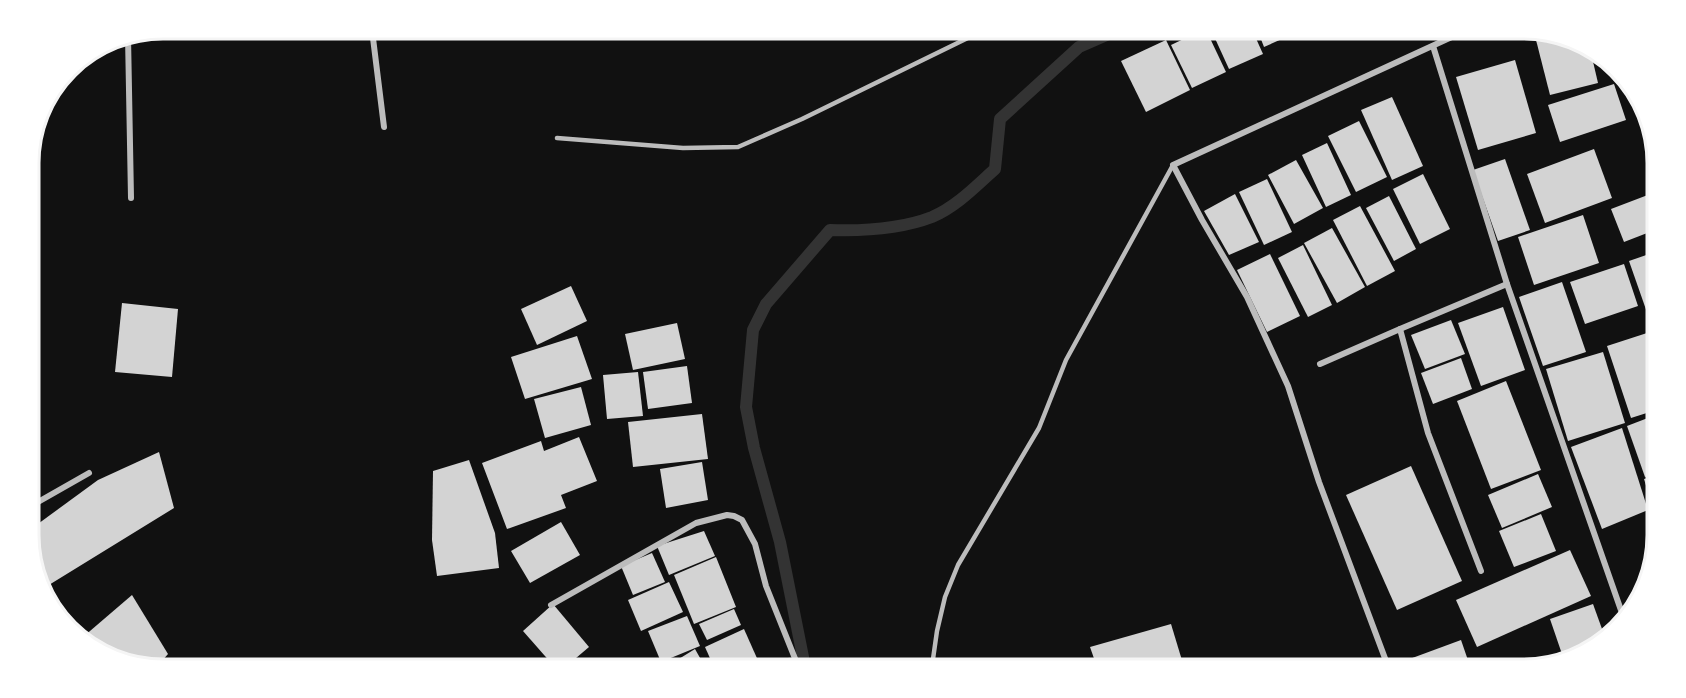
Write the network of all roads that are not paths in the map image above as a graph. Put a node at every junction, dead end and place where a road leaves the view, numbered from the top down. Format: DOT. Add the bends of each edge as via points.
graph roads {
  1 [pos="373,39"];
  2 [pos="966,39"];
  3 [pos="1448,39"];
  4 [pos="128,44"];
  5 [pos="1433,46"];
  6 [pos="384,127"];
  7 [pos="557,138"];
  8 [pos="1173,165"];
  9 [pos="131,198"];
  10 [pos="1507,284"];
  11 [pos="1400,329"];
  12 [pos="1320,364"];
  13 [pos="89,473"];
  14 [pos="39,501"];
  15 [pos="1481,571"];
  16 [pos="551,605"];
  17 [pos="1621,610"];
  18 [pos="795,659"];
  19 [pos="933,659"];
  20 [pos="1385,659"];
  1 -- 6 [label="street"];
  2 -- 7 [label="lane" via="738,147 683,148"];
  3 -- 5 [label="street"];
  4 -- 9 [label="street"];
  5 -- 8 [label="street"];
  5 -- 10 [label="street"];
  8 -- 19 [label="lane" via="1066,360 1039,428 958,565 945,597"];
  8 -- 20 [label="street" via="1247,297 1288,386 1319,482"];
  10 -- 11 [label="street"];
  10 -- 17 [label="street"];
  11 -- 12 [label="street"];
  11 -- 15 [label="street" via="1428,433"];
  13 -- 14 [label="street"];
  16 -- 18 [label="street" via="696,523 734,516 742,520 755,544 766,586"];
}
